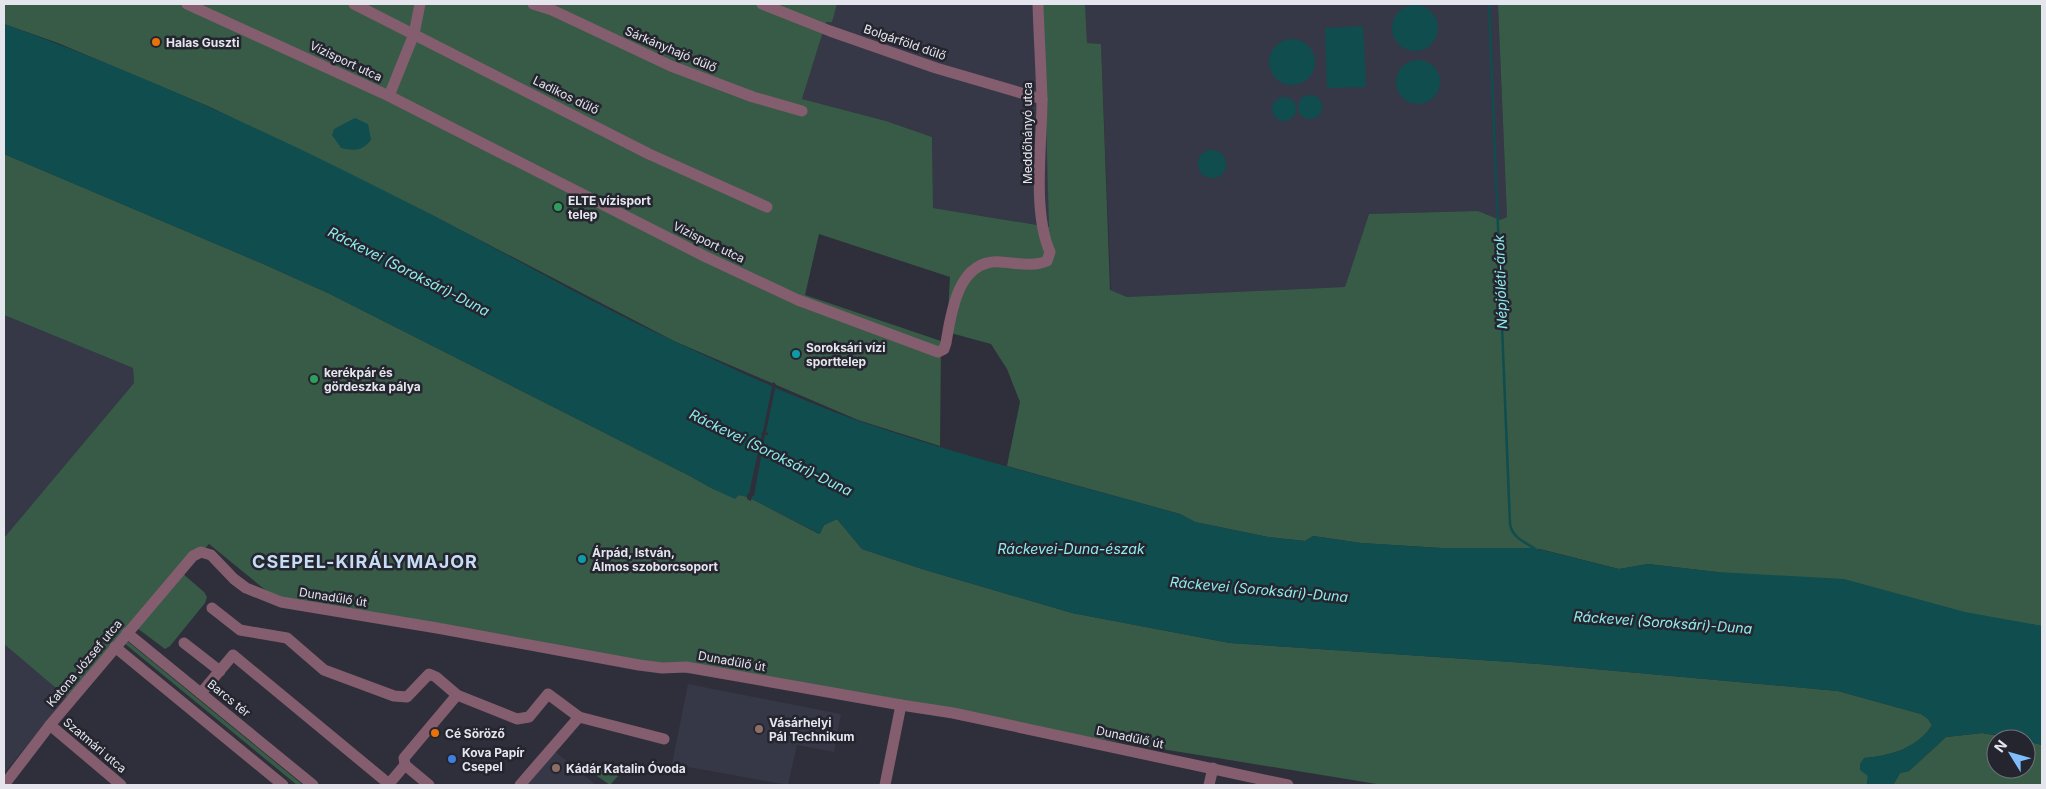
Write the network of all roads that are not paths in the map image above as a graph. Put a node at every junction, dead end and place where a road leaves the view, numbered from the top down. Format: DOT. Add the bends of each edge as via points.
graph roads {
  1 [pos="187,4"];
  2 [pos="354,4"];
  3 [pos="420,4"];
  4 [pos="533,4"];
  5 [pos="762,4"];
  6 [pos="1038,4"];
  7 [pos="414,34"];
  8 [pos="390,96"];
  9 [pos="1042,98"];
  10 [pos="802,111"];
  11 [pos="767,207"];
  12 [pos="1047,261"];
  13 [pos="188,562"];
  14 [pos="212,608"];
  15 [pos="127,632"];
  16 [pos="184,643"];
  17 [pos="115,647"];
  18 [pos="220,671"];
  19 [pos="201,693"];
  20 [pos="457,695"];
  21 [pos="901,706"];
  22 [pos="579,717"];
  23 [pos="50,725"];
  24 [pos="664,739"];
  25 [pos="405,765"];
  26 [pos="1213,768"];
  27 [pos="388,784"];
  28 [pos="4,785"];
  29 [pos="121,785"];
  30 [pos="283,785"];
  31 [pos="313,785"];
  32 [pos="429,785"];
  33 [pos="520,785"];
  34 [pos="885,785"];
  35 [pos="1209,785"];
  36 [pos="1288,785"];
  1 -- 8 [label="street, Vízisport utca"];
  2 -- 7 [label="street, Ladikos dűlő"];
  3 -- 7 [label="street"];
  4 -- 10 [label="street, Sárkányhajó dűlő" via="671,66 753,97"];
  5 -- 9 [label="street, Bolgárföld dűlő" via="936,68"];
  6 -- 9 [label="street, Meddőhányó utca"];
  7 -- 8 [label="street"];
  7 -- 11 [label="street, Ladikos dűlő" via="649,154"];
  8 -- 12 [label="street, Vízisport utca" via="798,300 938,352 944,349 960,287 970,273 987,262 1038,265"];
  9 -- 12 [label="street, Meddőhányó utca" via="1040,185 1044,238 1050,252"];
  13 -- 15 [label="street, Katona József utca"];
  13 -- 21 [label="street, Dunadűlő út" via="197,553 208,552 246,588 280,602 639,665 681,666"];
  14 -- 20 [label="street" via="240,630 286,638 324,670 394,696 407,697 429,674"];
  15 -- 17 [label="street, Katona József utca"];
  15 -- 19 [label="street, Barcs tér"];
  16 -- 18 [label="street"];
  17 -- 23 [label="street, Katona József utca"];
  17 -- 30 [label="street"];
  18 -- 19 [label="street"];
  18 -- 27 [label="street" via="233,655"];
  19 -- 31 [label="street, Barcs tér"];
  20 -- 22 [label="street" via="517,719 529,717 548,694"];
  20 -- 25 [label="street" via="405,754"];
  21 -- 26 [label="street, Dunadűlő út" via="953,713"];
  21 -- 34 [label="street"];
  22 -- 24 [label="street"];
  22 -- 33 [label="street"];
  23 -- 28 [label="street, Katona József utca"];
  23 -- 29 [label="street, Szatmári utca"];
  25 -- 27 [label="street"];
  25 -- 32 [label="street"];
  26 -- 35 [label="street"];
  26 -- 36 [label="street, Dunadűlő út"];
}
